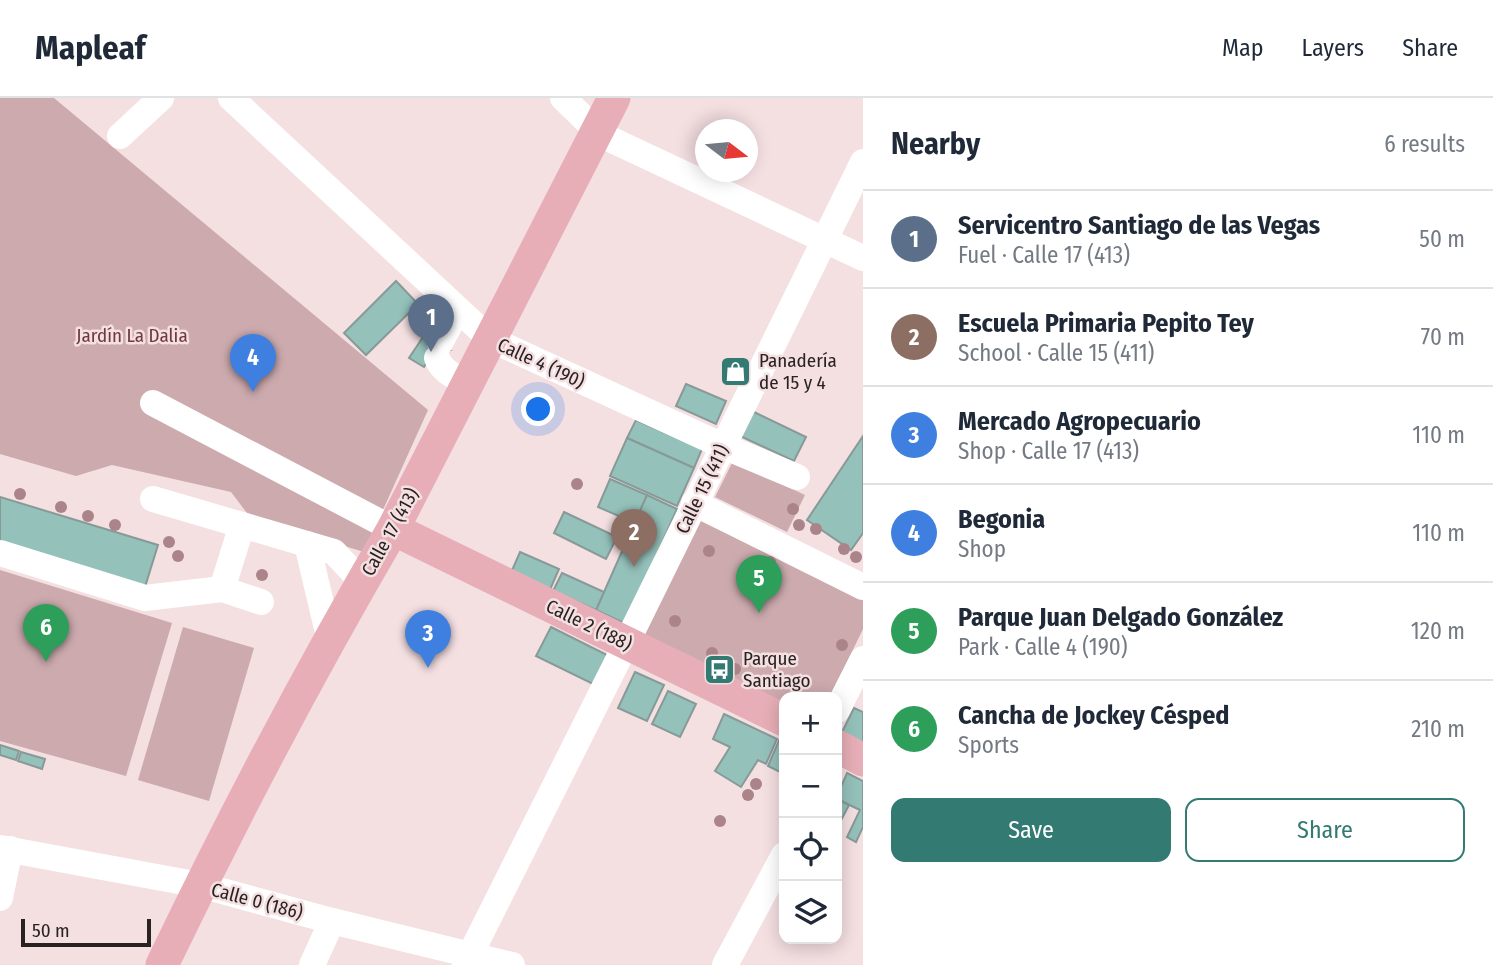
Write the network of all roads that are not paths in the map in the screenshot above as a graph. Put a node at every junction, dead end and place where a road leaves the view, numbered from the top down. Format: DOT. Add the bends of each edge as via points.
graph roads {
  1 [pos="161,98"];
  2 [pos="231,98"];
  3 [pos="563,98"];
  4 [pos="614,98"];
  5 [pos="597,131"];
  6 [pos="120,136"];
  7 [pos="863,162"];
  8 [pos="824,239"];
  9 [pos="863,257"];
  10 [pos="458,310"];
  11 [pos="490,339"];
  12 [pos="467,384"];
  13 [pos="153,404"];
  14 [pos="723,446"];
  15 [pos="797,477"];
  16 [pos="153,499"];
  17 [pos="694,503"];
  18 [pos="242,525"];
  19 [pos="393,529"];
  20 [pos="307,544"];
  21 [pos="0,553"];
  22 [pos="362,582"];
  23 [pos="863,587"];
  24 [pos="222,589"];
  25 [pos="261,602"];
  26 [pos="330,641"];
  27 [pos="626,644"];
  28 [pos="863,659"];
  29 [pos="842,700"];
  30 [pos="779,718"];
  31 [pos="5,849"];
  32 [pos="779,864"];
  33 [pos="200,885"];
  34 [pos="0,898"];
  35 [pos="332,921"];
  36 [pos="485,962"];
  37 [pos="162,965"];
  38 [pos="312,965"];
  39 [pos="725,965"];
  1 -- 6 [label="street"];
  2 -- 10 [label="street, Calle 4 (190)"];
  3 -- 5 [label="street"];
  4 -- 5 [label="main road, Calle 17 (413)"];
  5 -- 8 [label="street"];
  5 -- 11 [label="main road, Calle 17 (413)"];
  7 -- 8 [label="street, Calle 15 (411)"];
  8 -- 9 [label="street"];
  8 -- 14 [label="street, Calle 15 (411)"];
  10 -- 11 [label="street, Calle 4 (190)"];
  10 -- 12 [label="street" via="438,350 439,365"];
  11 -- 12 [label="main road, Calle 17 (413)"];
  11 -- 14 [label="street, Calle 4 (190)"];
  12 -- 19 [label="main road, Calle 17 (413)"];
  13 -- 19 [label="street"];
  14 -- 15 [label="street, Calle 4 (190)"];
  14 -- 17 [label="street, Calle 15 (411)"];
  16 -- 18 [label="street"];
  17 -- 23 [label="street"];
  17 -- 27 [label="street, Calle 15 (411)"];
  18 -- 20 [label="street"];
  18 -- 24 [label="street"];
  19 -- 22 [label="main road, Calle 17 (413)"];
  19 -- 27 [label="main road, Calle 2 (188)"];
  20 -- 22 [label="street" via="334,552"];
  20 -- 26 [label="street"];
  21 -- 24 [label="street" via="145,598"];
  22 -- 26 [label="main road, Calle 17 (413)"];
  24 -- 25 [label="street"];
  26 -- 33 [label="main road, Calle 17 (413)"];
  27 -- 30 [label="main road, Calle 2 (188)"];
  27 -- 36 [label="street, Calle 15 (411)"];
  28 -- 29 [label="street"];
  31 -- 33 [label="street, Calle 0 (186)"];
  31 -- 34 [label="street"];
  32 -- 39 [label="street"];
  33 -- 35 [label="street, Calle 0 (186)"];
  33 -- 37 [label="main road, Calle 17 (413)"];
  35 -- 36 [label="street, Calle 0 (186)"];
  35 -- 38 [label="street"];
}
